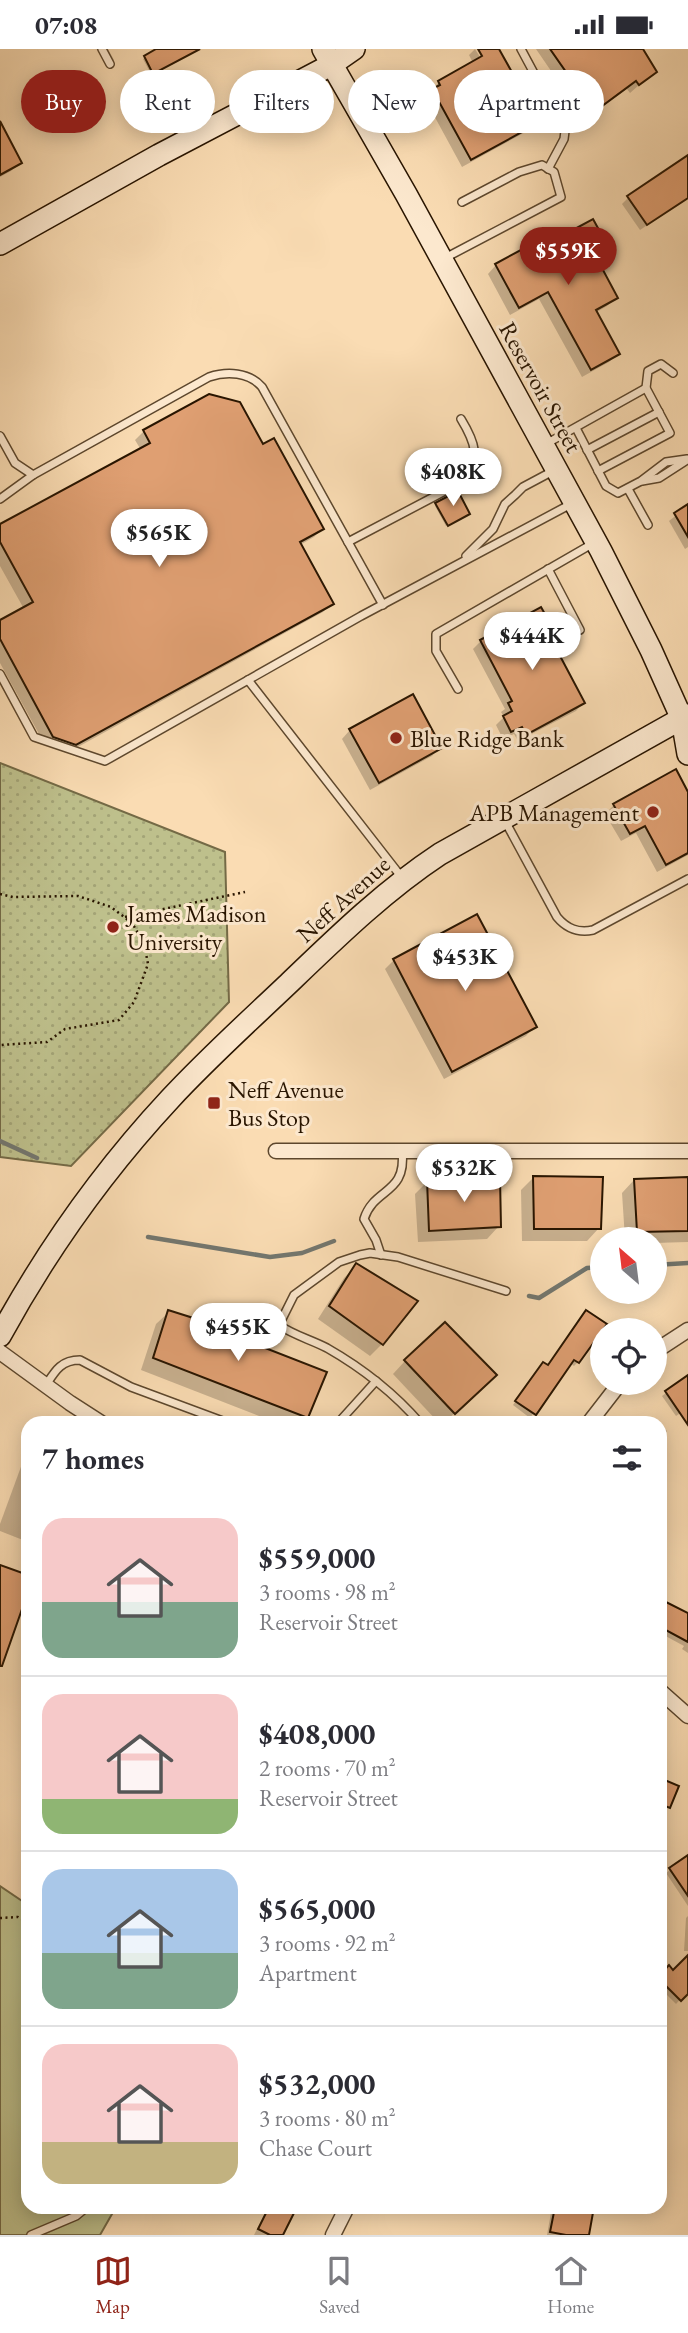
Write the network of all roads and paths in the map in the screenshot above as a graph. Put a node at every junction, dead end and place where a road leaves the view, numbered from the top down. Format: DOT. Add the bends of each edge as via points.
graph roads {
  1 [pos="102,49"];
  2 [pos="354,49"];
  3 [pos="521,49"];
  4 [pos="327,57"];
  5 [pos="110,64"];
  6 [pos="548,169"];
  7 [pos="462,202"];
  8 [pos="2,243"];
  9 [pos="441,260"];
  10 [pos="673,373"];
  11 [pos="646,388"];
  12 [pos="659,412"];
  13 [pos="461,419"];
  14 [pos="576,428"];
  15 [pos="0,436"];
  16 [pos="543,445"];
  17 [pos="587,450"];
  18 [pos="4,451"];
  19 [pos="687,459"];
  20 [pos="557,470"];
  21 [pos="598,471"];
  22 [pos="33,475"];
  23 [pos="628,489"];
  24 [pos="0,499"];
  25 [pos="574,502"];
  26 [pos="648,525"];
  27 [pos="348,542"];
  28 [pos="596,542"];
  29 [pos="455,566"];
  30 [pos="548,569"];
  31 [pos="383,604"];
  32 [pos="580,630"];
  33 [pos="0,674"];
  34 [pos="248,680"];
  35 [pos="458,689"];
  36 [pos="686,720"];
  37 [pos="688,754"];
  38 [pos="503,817"];
  39 [pos="404,879"];
  40 [pos="688,879"];
  41 [pos="245,892"];
  42 [pos="0,894"];
  43 [pos="124,917"];
  44 [pos="0,1045"];
  45 [pos="276,1151"];
  46 [pos="402,1151"];
  47 [pos="688,1151"];
  48 [pos="381,1255"];
  49 [pos="506,1291"];
  50 [pos="688,1330"];
  51 [pos="0,1336"];
  52 [pos="667,1344"];
  53 [pos="0,1352"];
  54 [pos="376,1381"];
  55 [pos="46,1385"];
  56 [pos="611,1395"];
  57 [pos="90,1416"];
  58 [pos="209,1416"];
  59 [pos="344,1416"];
  60 [pos="414,1416"];
  61 [pos="594,1416"];
  62 [pos="667,1697"];
  63 [pos="688,1716"];
  64 [pos="0,1918"];
  65 [pos="21,1919"];
  66 [pos="78,2214"];
  67 [pos="344,2214"];
  68 [pos="31,2235"];
  69 [pos="333,2235"];
  1 -- 5 [label="lane"];
  2 -- 4 [label="main road"];
  3 -- 6 [label="lane" via="565,131"];
  4 -- 8 [label="main road"];
  4 -- 9 [label="main road, Reservoir Street"];
  6 -- 7 [label="lane" via="542,165 519,172"];
  6 -- 9 [label="lane" via="554,172 561,197"];
  9 -- 16 [label="main road, Reservoir Street"];
  10 -- 11 [label="lane" via="661,364 655,367 648,371"];
  11 -- 12 [label="lane"];
  11 -- 14 [label="lane"];
  12 -- 17 [label="lane"];
  12 -- 21 [label="lane" via="670,433"];
  13 -- 27 [label="lane" via="475,450 471,471 462,482"];
  14 -- 16 [label="lane"];
  14 -- 17 [label="lane"];
  15 -- 18 [label="lane"];
  16 -- 20 [label="main road, Reservoir Street"];
  17 -- 21 [label="lane"];
  18 -- 22 [label="lane"];
  19 -- 23 [label="lane" via="659,478"];
  20 -- 25 [label="main road, Reservoir Street"];
  20 -- 29 [label="lane" via="523,487 505,504 493,529"];
  21 -- 23 [label="lane" via="606,486 618,493"];
  22 -- 24 [label="lane"];
  22 -- 27 [label="lane" via="209,377 240,375 262,387"];
  23 -- 26 [label="lane"];
  25 -- 28 [label="main road, Reservoir Street"];
  25 -- 29 [label="lane"];
  27 -- 31 [label="lane"];
  28 -- 30 [label="lane"];
  28 -- 36 [label="main road, Reservoir Street"];
  29 -- 31 [label="lane"];
  30 -- 32 [label="lane"];
  30 -- 35 [label="lane" via="436,634 436,651"];
  31 -- 34 [label="lane"];
  33 -- 34 [label="lane" via="33,737 106,761"];
  34 -- 39 [label="lane"];
  36 -- 37 [label="main road, Reservoir Street"];
  36 -- 38 [label="main road, Neff Avenue"];
  38 -- 39 [label="main road, Neff Avenue"];
  38 -- 40 [label="lane" via="557,917 576,931 593,930"];
  39 -- 51 [label="main road, Neff Avenue" via="223,1045 152,1119 71,1220"];
  41 -- 43 [label="path"];
  42 -- 43 [label="path" via="78,896 111,907"];
  43 -- 44 [label="path" via="144,943 148,964 134,1002 119,1020 65,1029 47,1042"];
  45 -- 46 [label="street"];
  46 -- 47 [label="street"];
  46 -- 48 [label="lane" via="402,1173 364,1219"];
  48 -- 49 [label="lane"];
  48 -- 54 [label="lane" via="339,1262 294,1295 279,1325"];
  50 -- 52 [label="street"];
  53 -- 55 [label="street"];
  54 -- 59 [label="lane"];
  54 -- 60 [label="lane"];
  55 -- 57 [label="street"];
  55 -- 58 [label="lane" via="64,1363 83,1361 131,1387"];
  56 -- 61 [label="street"];
  62 -- 63 [label="street"];
  64 -- 65 [label="path"];
  66 -- 68 [label="lane"];
  67 -- 69 [label="street"];
}
